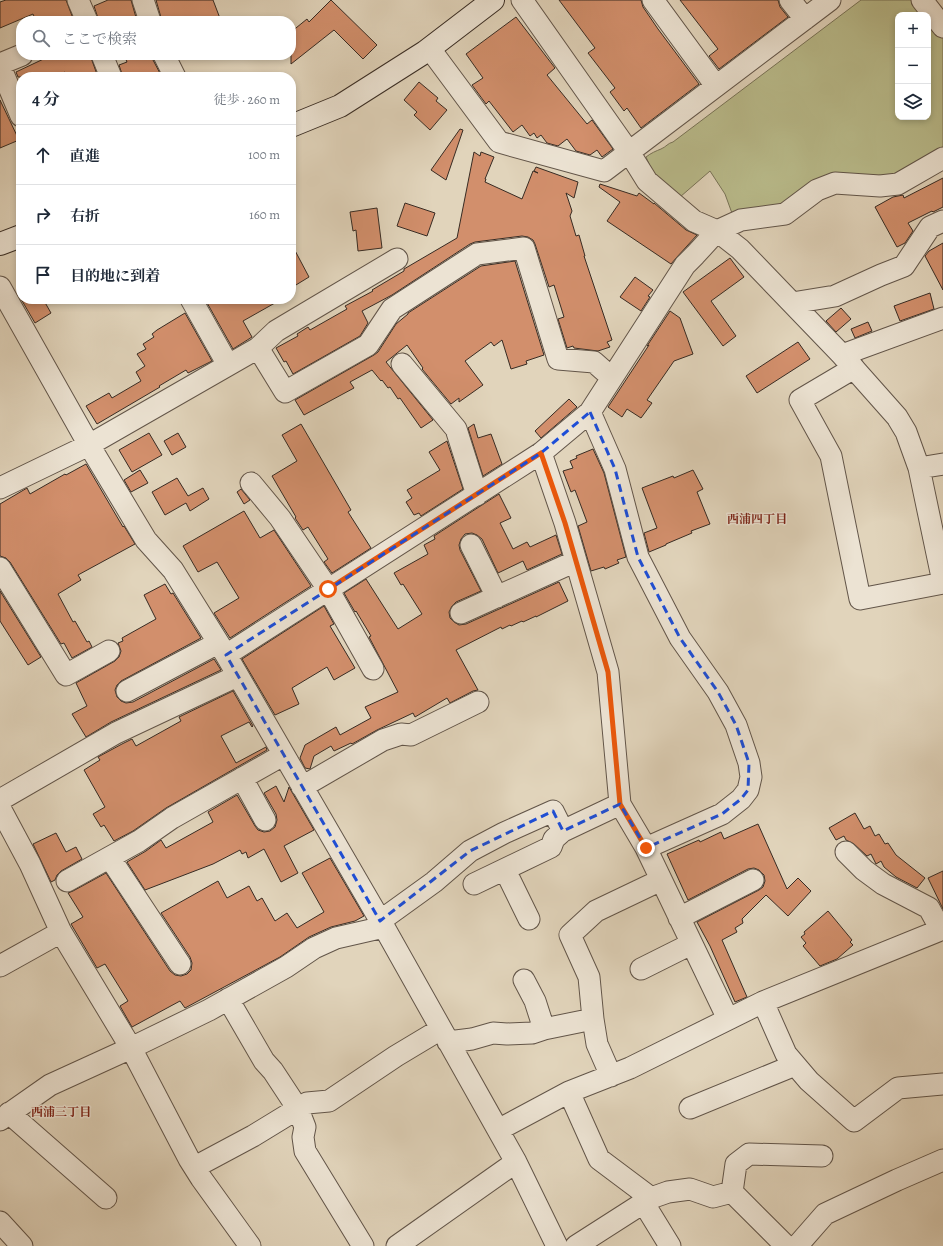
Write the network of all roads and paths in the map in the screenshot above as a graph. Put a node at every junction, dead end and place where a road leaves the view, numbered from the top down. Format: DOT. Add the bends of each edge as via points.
graph roads {
  1 [pos="78,0"];
  2 [pos="143,0"];
  3 [pos="493,0"];
  4 [pos="522,0"];
  5 [pos="653,0"];
  6 [pos="790,0"];
  7 [pos="830,0"];
  8 [pos="922,0"];
  9 [pos="85,16"];
  10 [pos="148,16"];
  11 [pos="805,20"];
  12 [pos="943,27"];
  13 [pos="430,49"];
  14 [pos="16,58"];
  15 [pos="104,60"];
  16 [pos="166,60"];
  17 [pos="0,65"];
  18 [pos="109,72"];
  19 [pos="172,72"];
  20 [pos="716,86"];
  21 [pos="16,104"];
  22 [pos="296,124"];
  23 [pos="629,152"];
  24 [pos="943,158"];
  25 [pos="943,221"];
  26 [pos="717,232"];
  27 [pos="16,238"];
  28 [pos="0,244"];
  29 [pos="397,259"];
  30 [pos="0,287"];
  31 [pos="792,303"];
  32 [pos="194,304"];
  33 [pos="943,318"];
  34 [pos="258,348"];
  35 [pos="848,362"];
  36 [pos="402,364"];
  37 [pos="228,365"];
  38 [pos="611,377"];
  39 [pos="590,412"];
  40 [pos="89,445"];
  41 [pos="541,453"];
  42 [pos="943,464"];
  43 [pos="919,468"];
  44 [pos="251,483"];
  45 [pos="0,488"];
  46 [pos="477,495"];
  47 [pos="471,545"];
  48 [pos="576,561"];
  49 [pos="0,568"];
  50 [pos="943,583"];
  51 [pos="328,589"];
  52 [pos="497,597"];
  53 [pos="461,613"];
  54 [pos="222,649"];
  55 [pos="109,651"];
  56 [pos="373,668"];
  57 [pos="237,676"];
  58 [pos="127,691"];
  59 [pos="478,702"];
  60 [pos="283,755"];
  61 [pos="242,778"];
  62 [pos="302,787"];
  63 [pos="0,800"];
  64 [pos="620,804"];
  65 [pos="0,808"];
  66 [pos="265,820"];
  67 [pos="563,831"];
  68 [pos="646,848"];
  69 [pos="846,852"];
  70 [pos="110,858"];
  71 [pos="505,870"];
  72 [pos="661,880"];
  73 [pos="753,880"];
  74 [pos="67,881"];
  75 [pos="474,884"];
  76 [pos="679,918"];
  77 [pos="529,919"];
  78 [pos="382,924"];
  79 [pos="942,930"];
  80 [pos="61,932"];
  81 [pos="691,944"];
  82 [pos="180,964"];
  83 [pos="0,966"];
  84 [pos="641,969"];
  85 [pos="524,980"];
  86 [pos="228,999"];
  87 [pos="763,1002"];
  88 [pos="592,1019"];
  89 [pos="728,1019"];
  90 [pos="544,1029"];
  91 [pos="445,1035"];
  92 [pos="131,1048"];
  93 [pos="795,1065"];
  94 [pos="611,1076"];
  95 [pos="943,1084"];
  96 [pos="569,1092"];
  97 [pos="690,1108"];
  98 [pos="298,1109"];
  99 [pos="4,1116"];
  100 [pos="498,1130"];
  101 [pos="822,1156"];
  102 [pos="943,1160"];
  103 [pos="516,1162"];
  104 [pos="195,1167"];
  105 [pos="732,1192"];
  106 [pos="106,1198"];
  107 [pos="647,1200"];
  108 [pos="0,1222"];
  109 [pos="22,1246"];
  110 [pos="250,1246"];
  111 [pos="363,1246"];
  112 [pos="397,1246"];
  113 [pos="558,1246"];
  114 [pos="576,1246"];
  115 [pos="670,1246"];
  116 [pos="786,1246"];
  117 [pos="797,1246"];
  1 -- 9 [label="street"];
  2 -- 10 [label="street"];
  3 -- 13 [label="street"];
  4 -- 23 [label="street"];
  5 -- 20 [label="street"];
  6 -- 11 [label="street"];
  7 -- 11 [label="street"];
  8 -- 12 [label="street"];
  11 -- 20 [label="street"];
  13 -- 22 [label="street" via="340,106"];
  13 -- 23 [label="street" via="499,142 604,171"];
  14 -- 17 [label="street"];
  15 -- 18 [label="street"];
  16 -- 19 [label="street"];
  17 -- 21 [label="street"];
  20 -- 23 [label="street"];
  23 -- 26 [label="street" via="647,181 694,221"];
  24 -- 26 [label="street" via="898,184 880,186 835,183 817,190 785,214 741,220"];
  25 -- 31 [label="street" via="930,227 904,266 835,296"];
  26 -- 31 [label="street" via="740,249"];
  26 -- 38 [label="street" via="684,265"];
  27 -- 28 [label="street"];
  29 -- 34 [label="street" via="276,331"];
  30 -- 40 [label="street"];
  31 -- 35 [label="street"];
  32 -- 37 [label="street"];
  33 -- 35 [label="street"];
  34 -- 37 [label="street"];
  34 -- 38 [label="street" via="285,392 368,345 392,310 477,254 524,248 558,359 594,362"];
  35 -- 43 [label="street" via="897,417 906,432"];
  35 -- 50 [label="street" via="800,400 831,456 860,599"];
  36 -- 46 [label="street" via="456,429"];
  37 -- 40 [label="street"];
  38 -- 39 [label="street"];
  39 -- 41 [label="street"];
  39 -- 68 [label="street" via="615,469 638,557 680,638 718,692 736,725 751,777 748,790 741,799 722,814"];
  40 -- 45 [label="street"];
  40 -- 54 [label="street" via="146,540 173,570"];
  41 -- 46 [label="street"];
  41 -- 48 [label="street"];
  42 -- 43 [label="street"];
  43 -- 50 [label="street"];
  44 -- 51 [label="street" via="280,518"];
  46 -- 51 [label="street"];
  47 -- 52 [label="street"];
  48 -- 52 [label="street"];
  48 -- 64 [label="street" via="608,672"];
  49 -- 55 [label="street" via="66,675"];
  51 -- 54 [label="street"];
  51 -- 56 [label="street"];
  52 -- 53 [label="street"];
  54 -- 57 [label="street"];
  54 -- 58 [label="street"];
  57 -- 60 [label="street"];
  57 -- 63 [label="street" via="116,733"];
  59 -- 62 [label="street" via="411,735 400,734 383,740"];
  60 -- 61 [label="street"];
  60 -- 62 [label="street"];
  61 -- 66 [label="street"];
  61 -- 70 [label="street" via="172,818"];
  62 -- 78 [label="street"];
  64 -- 67 [label="street"];
  64 -- 68 [label="street"];
  65 -- 80 [label="street" via="30,864"];
  67 -- 71 [label="street" via="551,847"];
  67 -- 78 [label="street" via="553,811 504,833 470,851"];
  68 -- 72 [label="street"];
  69 -- 79 [label="street" via="883,884 929,908"];
  70 -- 74 [label="street"];
  70 -- 82 [label="street"];
  71 -- 75 [label="street"];
  71 -- 77 [label="street"];
  72 -- 76 [label="street"];
  72 -- 88 [label="street" via="596,911 570,935 589,977"];
  73 -- 76 [label="street"];
  76 -- 81 [label="street"];
  78 -- 86 [label="street" via="336,938 314,948 286,967"];
  78 -- 91 [label="street"];
  79 -- 87 [label="street"];
  80 -- 83 [label="street"];
  80 -- 92 [label="street"];
  81 -- 84 [label="street"];
  81 -- 89 [label="street"];
  85 -- 90 [label="street" via="535,1001"];
  86 -- 92 [label="street"];
  86 -- 98 [label="street" via="264,1061"];
  87 -- 89 [label="street"];
  87 -- 93 [label="street" via="786,1054"];
  88 -- 90 [label="street"];
  88 -- 94 [label="street" via="597,1044"];
  89 -- 94 [label="street"];
  90 -- 91 [label="street" via="532,1033 493,1033 472,1038"];
  91 -- 98 [label="street" via="396,1056 330,1101 307,1103"];
  91 -- 100 [label="street"];
  92 -- 99 [label="street" via="50,1085"];
  92 -- 104 [label="street"];
  93 -- 95 [label="street" via="809,1081 854,1120 898,1088"];
  93 -- 97 [label="street"];
  94 -- 96 [label="street"];
  96 -- 100 [label="street"];
  96 -- 107 [label="street" via="599,1160"];
  98 -- 104 [label="street"];
  98 -- 111 [label="street" via="305,1127 305,1151"];
  99 -- 106 [label="street"];
  100 -- 103 [label="street"];
  101 -- 105 [label="street" via="749,1154 736,1164"];
  102 -- 117 [label="street" via="825,1214"];
  103 -- 112 [label="street"];
  103 -- 113 [label="street"];
  104 -- 110 [label="street"];
  105 -- 107 [label="street" via="713,1197 690,1189 668,1192"];
  105 -- 116 [label="street"];
  107 -- 114 [label="street"];
  107 -- 115 [label="street"];
  108 -- 109 [label="street"];
}
